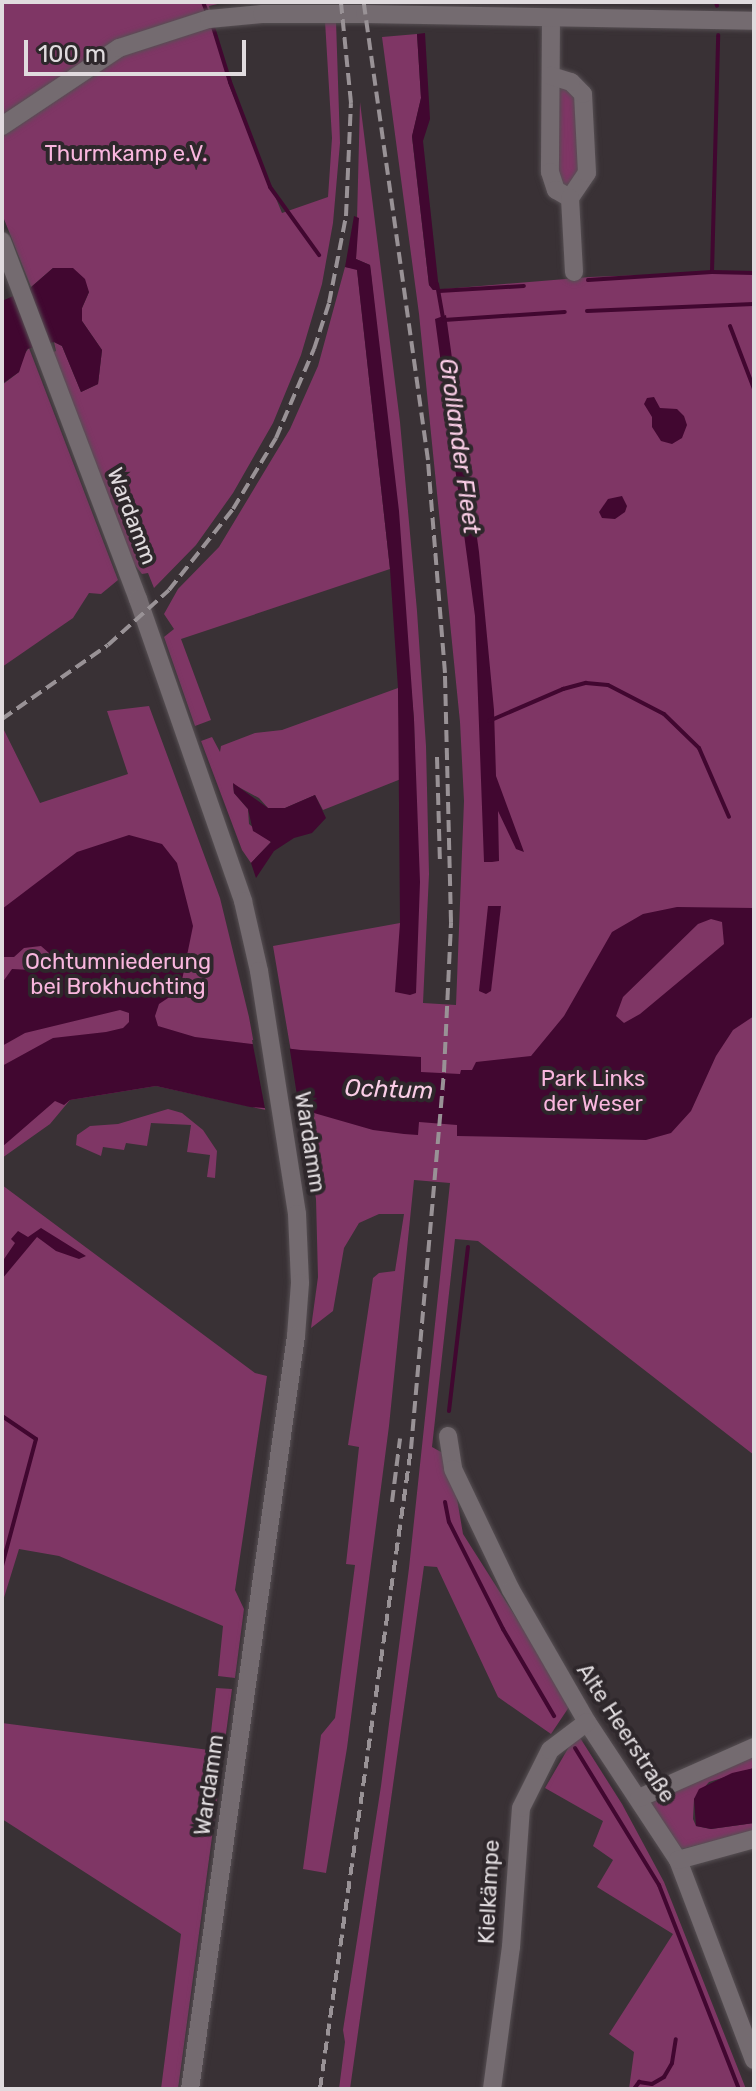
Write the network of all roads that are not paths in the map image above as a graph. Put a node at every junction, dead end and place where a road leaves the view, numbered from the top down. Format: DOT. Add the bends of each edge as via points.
graph roads {
  1 [pos="425,8"];
  2 [pos="551,18"];
  3 [pos="754,21"];
  4 [pos="551,76"];
  5 [pos="2,126"];
  6 [pos="570,198"];
  7 [pos="2,241"];
  8 [pos="574,272"];
  9 [pos="448,1436"];
  10 [pos="587,1722"];
  11 [pos="754,1747"];
  12 [pos="639,1798"];
  13 [pos="754,1839"];
  14 [pos="678,1860"];
  15 [pos="754,2060"];
  16 [pos="190,2089"];
  17 [pos="492,2089"];
  1 -- 2 [label="street"];
  1 -- 5 [label="street" via="209,19 119,48"];
  2 -- 3 [label="street"];
  2 -- 4 [label="street"];
  4 -- 6 [label="street" via="550,172 556,190"];
  4 -- 6 [label="street" via="571,82 583,94 587,173"];
  6 -- 8 [label="street"];
  7 -- 16 [label="street, Wardamm" via="138,599 243,901 297,1214 299,1314"];
  9 -- 10 [label="street, Alte Heerstraße" via="453,1469 511,1590"];
  10 -- 12 [label="street, Alte Heerstraße"];
  10 -- 17 [label="street, Kielkämpe" via="550,1750 521,1808 511,1947"];
  11 -- 12 [label="street"];
  12 -- 14 [label="street, Alte Heerstraße"];
  13 -- 14 [label="street"];
  14 -- 15 [label="street, Alte Heerstraße"];
}
